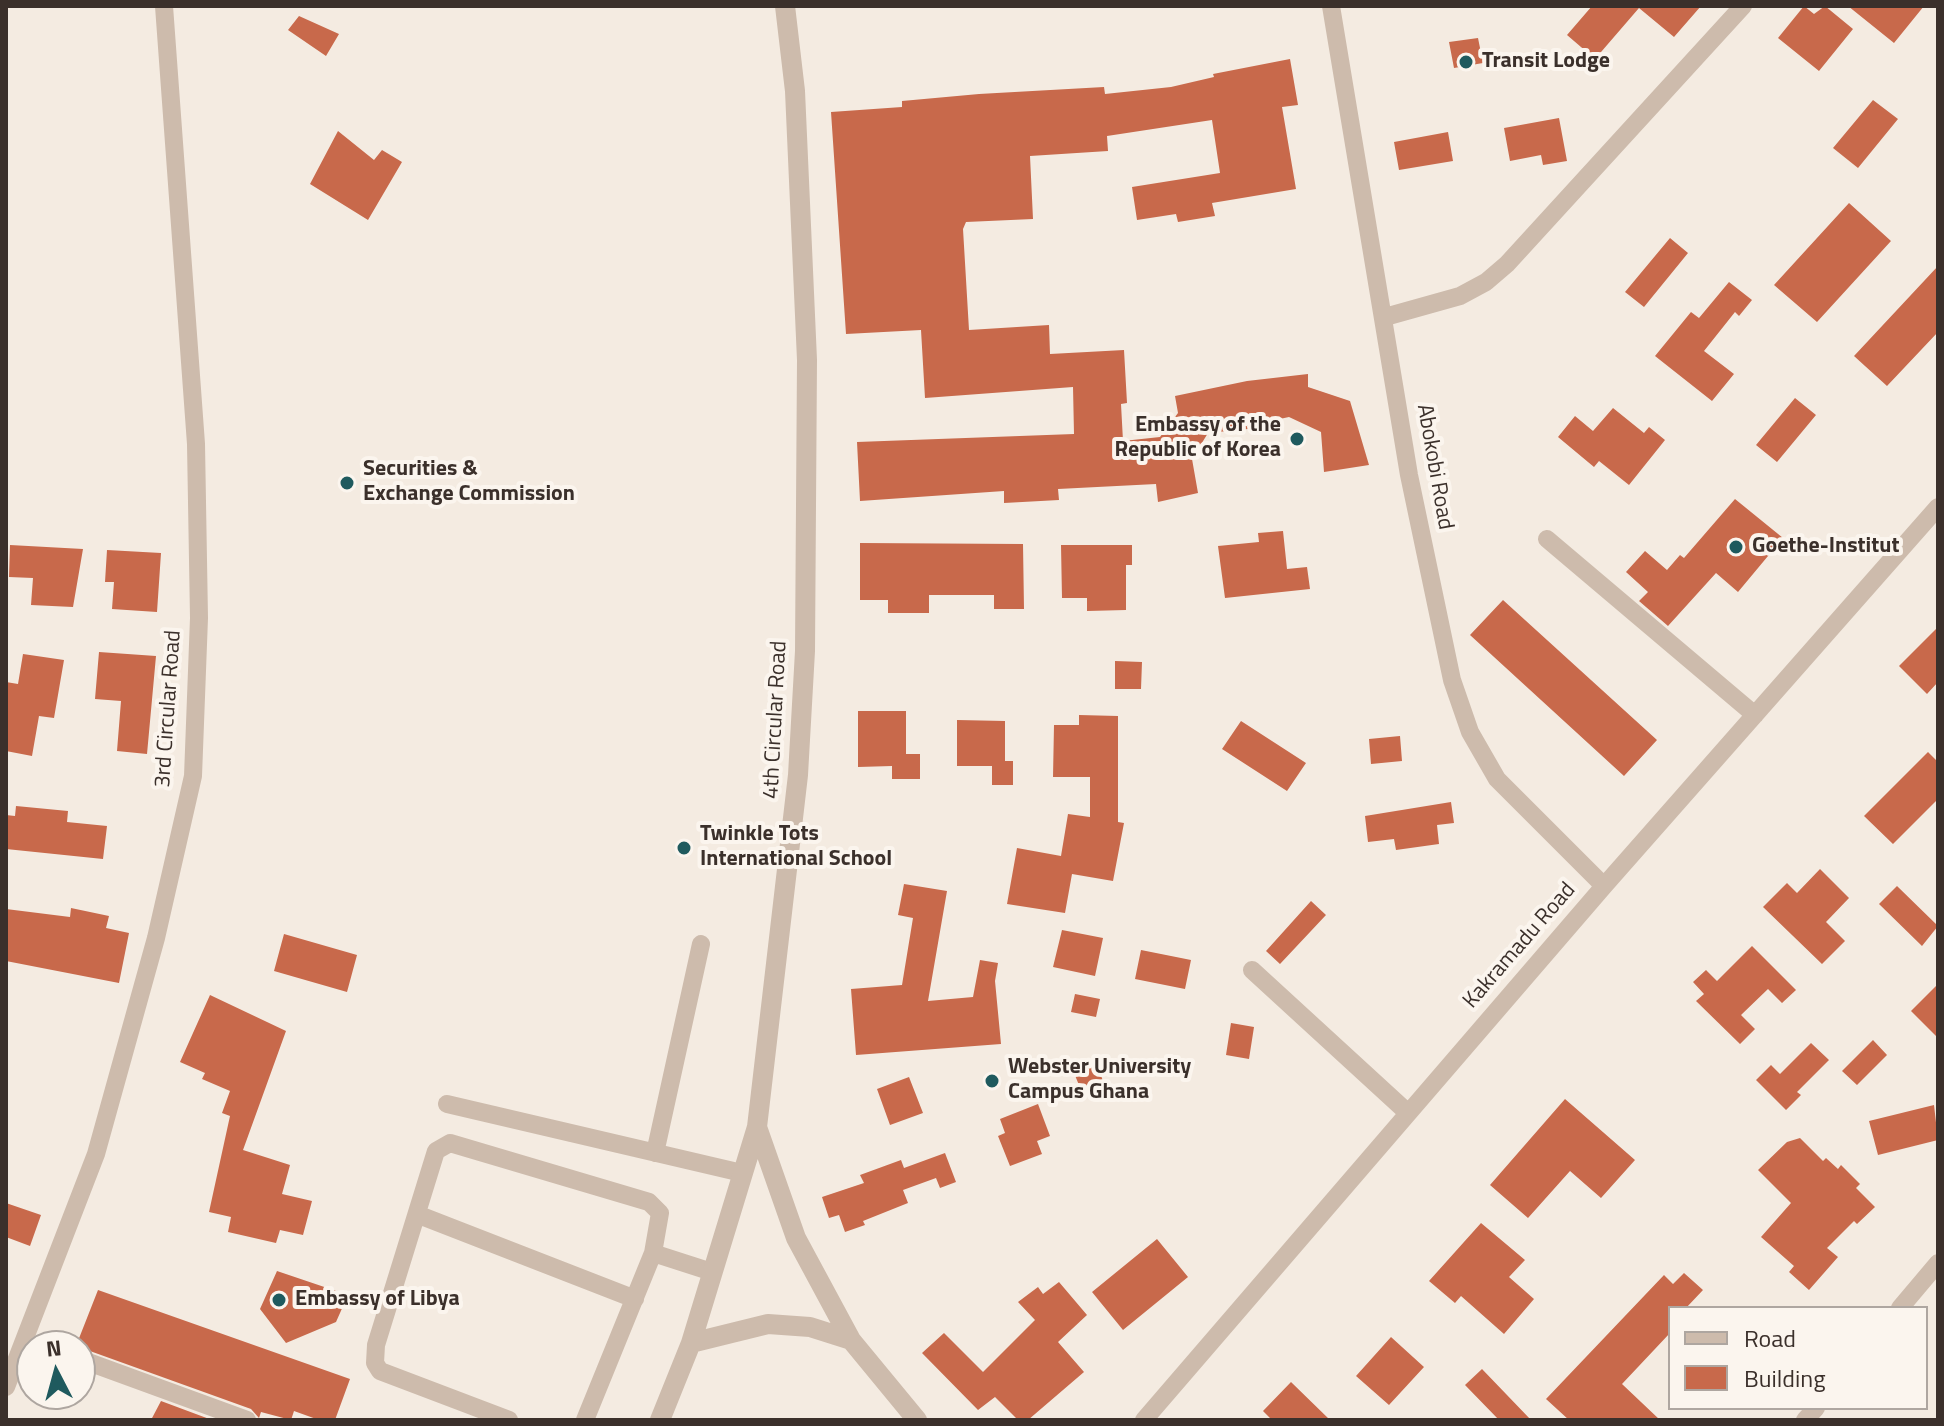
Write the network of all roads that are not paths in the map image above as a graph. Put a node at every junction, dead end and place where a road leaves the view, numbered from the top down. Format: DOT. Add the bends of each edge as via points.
graph roads {
  1 [pos="164,6"];
  2 [pos="785,6"];
  3 [pos="1331,6"];
  4 [pos="1743,6"];
  5 [pos="1385,317"];
  6 [pos="1935,515"];
  7 [pos="1547,539"];
  8 [pos="1755,715"];
  9 [pos="1604,886"];
  10 [pos="701,944"];
  11 [pos="1252,970"];
  12 [pos="447,1104"];
  13 [pos="1408,1113"];
  14 [pos="757,1127"];
  15 [pos="655,1153"];
  16 [pos="742,1173"];
  17 [pos="419,1215"];
  18 [pos="653,1253"];
  19 [pos="1938,1263"];
  20 [pos="712,1272"];
  21 [pos="635,1299"];
  22 [pos="1902,1306"];
  23 [pos="28,1330"];
  24 [pos="851,1340"];
  25 [pos="691,1343"];
  26 [pos="16,1362"];
  27 [pos="96,1365"];
  28 [pos="6,1387"];
  29 [pos="247,1420"];
  30 [pos="509,1420"];
  31 [pos="585,1420"];
  32 [pos="660,1420"];
  33 [pos="917,1420"];
  34 [pos="1144,1420"];
  1 -- 23 [label="street, 3rd Circular Road" via="196,444 199,618 193,776 156,938 96,1154"];
  2 -- 14 [label="street, 4th Circular Road" via="795,91 807,360 805,651 793,832"];
  3 -- 5 [label="street, Abokobi Road"];
  4 -- 5 [label="street" via="1507,264 1460,296"];
  5 -- 9 [label="street, Abokobi Road" via="1415,504 1452,680 1470,732 1497,779"];
  6 -- 8 [label="street, Kakramadu Road"];
  7 -- 8 [label="street"];
  8 -- 9 [label="street, Kakramadu Road"];
  9 -- 13 [label="street, Kakramadu Road"];
  10 -- 15 [label="street"];
  11 -- 13 [label="street"];
  12 -- 15 [label="street"];
  13 -- 34 [label="street, Kakramadu Road"];
  14 -- 16 [label="street, 4th Circular Road"];
  14 -- 24 [label="street" via="796,1238"];
  15 -- 16 [label="street"];
  16 -- 20 [label="street, 4th Circular Road"];
  17 -- 18 [label="street" via="436,1151 450,1143 649,1202 660,1213"];
  17 -- 21 [label="street"];
  17 -- 30 [label="street" via="376,1345 375,1363 380,1371"];
  18 -- 20 [label="street"];
  18 -- 21 [label="street"];
  19 -- 22 [label="street"];
  20 -- 25 [label="street, 4th Circular Road"];
  21 -- 31 [label="street"];
  24 -- 25 [label="street" via="810,1327 768,1324"];
  24 -- 33 [label="street"];
  25 -- 32 [label="street, 4th Circular Road"];
  26 -- 28 [label="street, 3rd Circular Road"];
  27 -- 29 [label="street"];
}
